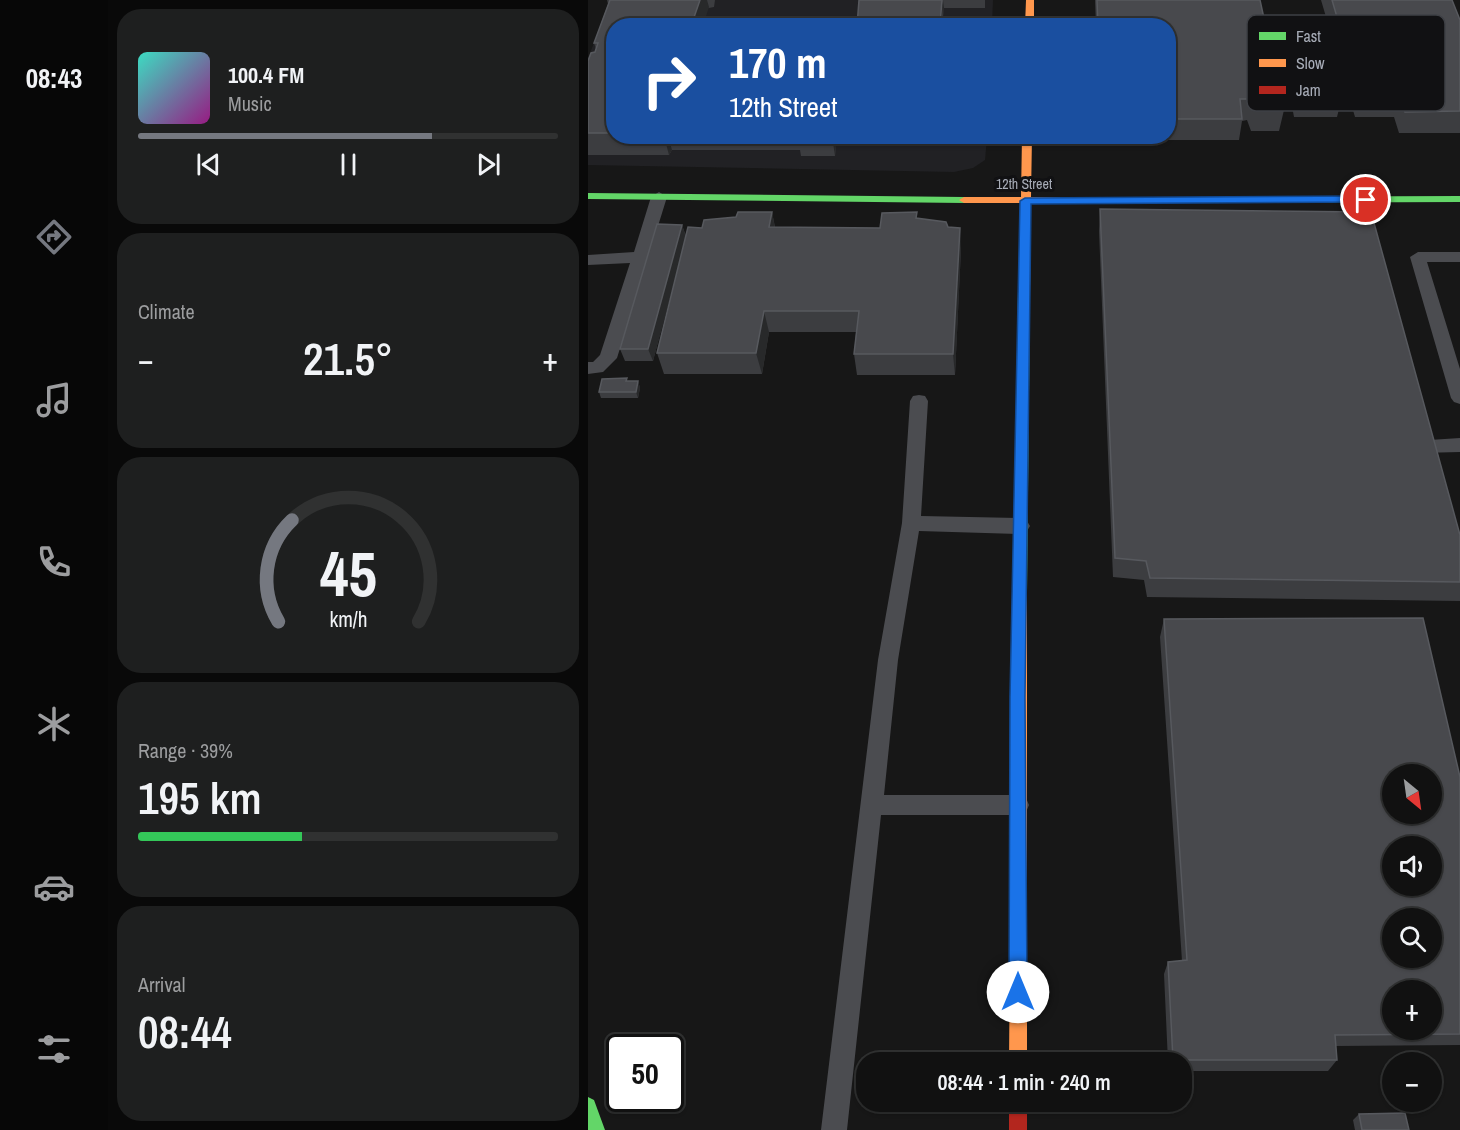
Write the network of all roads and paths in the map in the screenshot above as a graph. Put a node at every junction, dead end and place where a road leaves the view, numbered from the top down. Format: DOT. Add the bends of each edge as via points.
graph roads {
  1 [pos="1030,0"];
  2 [pos="1029,18"];
  3 [pos="1027,144"];
  4 [pos="588,196"];
  5 [pos="659,197"];
  6 [pos="1460,199"];
  7 [pos="1025,201"];
  8 [pos="640,256"];
  9 [pos="1460,257"];
  10 [pos="588,260"];
  11 [pos="588,368"];
  12 [pos="1460,398"];
  13 [pos="919,401"];
  14 [pos="1460,445"];
  15 [pos="1420,446"];
  16 [pos="911,523"];
  17 [pos="1020,526"];
  18 [pos="871,805"];
  19 [pos="1018,805"];
  20 [pos="1018,1052"];
  21 [pos="588,1106"];
  22 [pos="1018,1112"];
  23 [pos="596,1130"];
  24 [pos="834,1130"];
  25 [pos="1018,1130"];
  1 -- 2 [label="main road"];
  3 -- 7 [label="main road"];
  4 -- 5 [label="main road, 12th Street"];
  5 -- 7 [label="main road, 12th Street"];
  5 -- 8 [label="lane"];
  6 -- 7 [label="main road, 12th Street"];
  7 -- 17 [label="main road"];
  8 -- 10 [label="lane"];
  8 -- 11 [label="lane" via="608,358 597,368"];
  9 -- 12 [label="lane" via="1418,257"];
  13 -- 16 [label="lane"];
  14 -- 15 [label="lane"];
  16 -- 17 [label="lane"];
  16 -- 18 [label="lane" via="888,660"];
  17 -- 19 [label="main road"];
  18 -- 19 [label="lane"];
  18 -- 24 [label="lane"];
  19 -- 20 [label="main road"];
  21 -- 23 [label="main road"];
  22 -- 25 [label="main road"];
}
